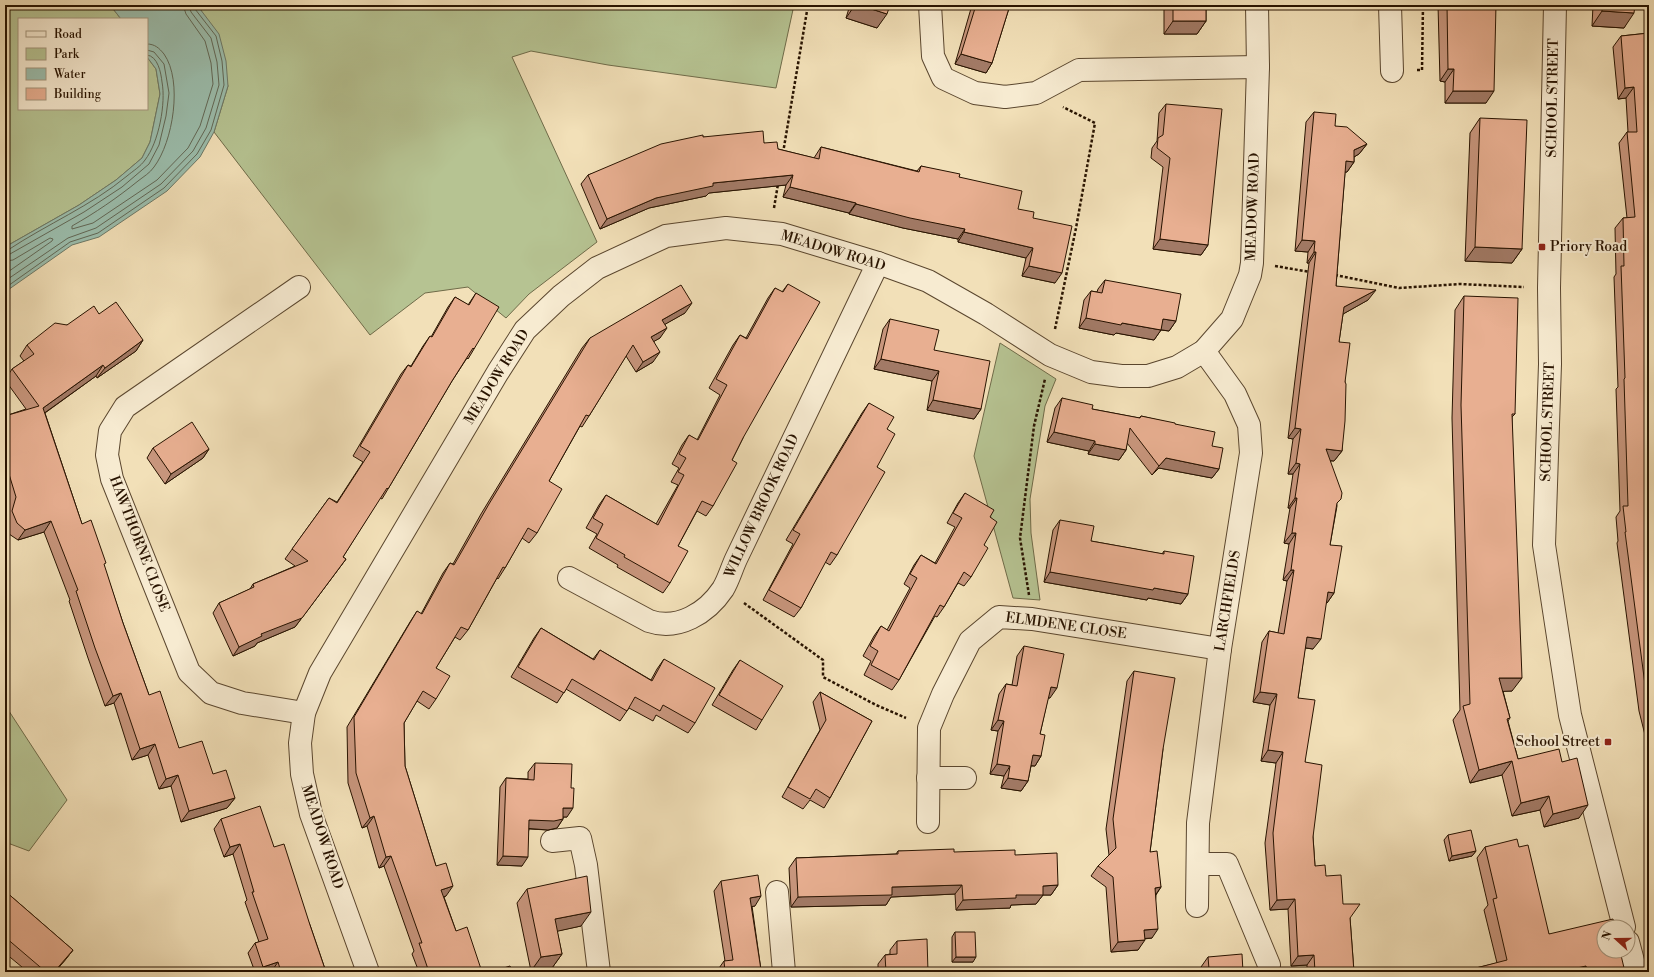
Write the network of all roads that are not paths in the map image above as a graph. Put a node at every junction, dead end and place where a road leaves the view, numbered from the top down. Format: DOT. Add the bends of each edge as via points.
graph roads {
  1 [pos="930,5"];
  2 [pos="1256,5"];
  3 [pos="1390,5"];
  4 [pos="1555,5"];
  5 [pos="1258,67"];
  6 [pos="1392,71"];
  7 [pos="878,263"];
  8 [pos="299,287"];
  9 [pos="1204,351"];
  10 [pos="569,578"];
  11 [pos="1220,649"];
  12 [pos="304,712"];
  13 [pos="928,778"];
  14 [pos="965,778"];
  15 [pos="928,822"];
  16 [pos="552,841"];
  17 [pos="1198,864"];
  18 [pos="777,892"];
  19 [pos="1197,906"];
  20 [pos="1622,919"];
  21 [pos="1633,959"];
  22 [pos="1269,965"];
  23 [pos="368,972"];
  24 [pos="599,972"];
  25 [pos="784,972"];
  26 [pos="1636,972"];
  1 -- 5 [label="street" via="933,56 943,78 974,94 1005,97 1036,93 1079,70"];
  2 -- 5 [label="street, MEADOW ROAD"];
  3 -- 6 [label="street"];
  4 -- 20 [label="street, SCHOOL STREET" via="1549,288 1550,364 1544,545 1570,715"];
  5 -- 9 [label="street, MEADOW ROAD" via="1250,275 1232,319"];
  7 -- 9 [label="street, MEADOW ROAD" via="928,281 1050,355 1090,372 1148,376 1178,367"];
  7 -- 10 [label="street, WILLOW BROOK ROAD" via="723,588 709,606 690,619 671,625 660,625"];
  7 -- 12 [label="street, MEADOW ROAD" via="782,234 726,228 666,236 597,268 561,296 525,330 498,372 320,673"];
  8 -- 12 [label="street, HAWTHORNE CLOSE" via="125,407 110,431 107,455 112,479 189,672 211,693 242,703"];
  9 -- 11 [label="street, LARCHFIELDS" via="1235,394 1249,425 1251,453"];
  11 -- 13 [label="street, ELMDENE CLOSE" via="1032,619 999,617 970,641 928,728"];
  11 -- 17 [label="street, LARCHFIELDS" via="1198,823"];
  12 -- 23 [label="street, MEADOW ROAD" via="300,743 302,774 311,814"];
  13 -- 14 [label="street"];
  13 -- 15 [label="street, ELMDENE CLOSE"];
  16 -- 24 [label="street" via="580,838 586,865"];
  17 -- 19 [label="street, LARCHFIELDS"];
  17 -- 22 [label="street" via="1228,864"];
  18 -- 25 [label="street"];
  21 -- 26 [label="street"];
}
